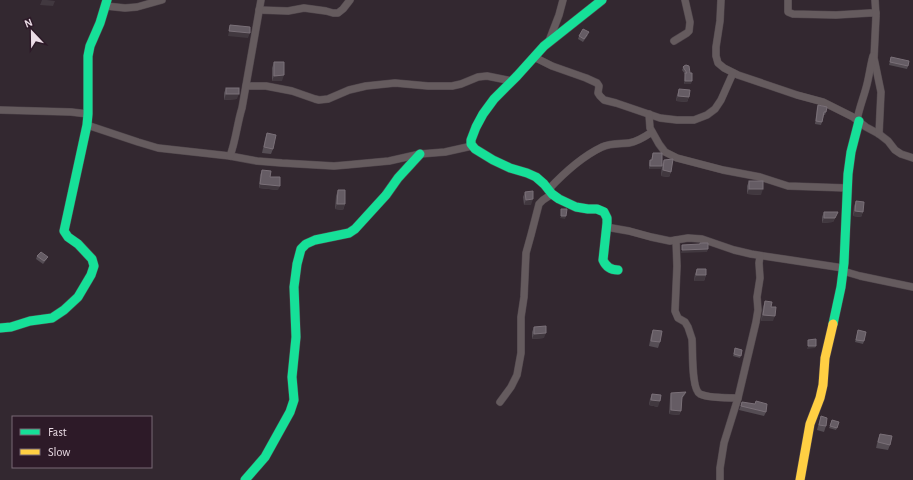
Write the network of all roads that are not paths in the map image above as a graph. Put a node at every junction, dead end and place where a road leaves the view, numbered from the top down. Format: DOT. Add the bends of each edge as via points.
graph roads {
  1 [pos="162,0"];
  2 [pos="261,0"];
  3 [pos="350,0"];
  4 [pos="563,0"];
  5 [pos="602,0"];
  6 [pos="685,0"];
  7 [pos="721,0"];
  8 [pos="788,0"];
  9 [pos="875,0"];
  10 [pos="106,3"];
  11 [pos="259,10"];
  12 [pos="876,13"];
  13 [pos="674,41"];
  14 [pos="548,43"];
  15 [pos="874,52"];
  16 [pos="534,57"];
  17 [pos="733,72"];
  18 [pos="512,81"];
  19 [pos="246,86"];
  20 [pos="0,110"];
  21 [pos="88,114"];
  22 [pos="649,114"];
  23 [pos="858,121"];
  24 [pos="87,124"];
  25 [pos="652,132"];
  26 [pos="879,134"];
  27 [pos="472,146"];
  28 [pos="420,154"];
  29 [pos="230,156"];
  30 [pos="913,158"];
  31 [pos="848,188"];
  32 [pos="550,192"];
  33 [pos="606,227"];
  34 [pos="676,240"];
  35 [pos="760,256"];
  36 [pos="843,269"];
  37 [pos="618,270"];
  38 [pos="913,287"];
  39 [pos="0,328"];
  40 [pos="738,398"];
  41 [pos="500,402"];
  42 [pos="245,480"];
  43 [pos="720,480"];
  44 [pos="800,480"];
  1 -- 10 [label="street" via="125,8"];
  2 -- 11 [label="street"];
  3 -- 11 [label="street" via="338,13 304,8"];
  4 -- 14 [label="street"];
  5 -- 14 [label="street"];
  6 -- 13 [label="street" via="690,22 689,31"];
  7 -- 17 [label="street" via="716,56 718,63"];
  8 -- 12 [label="street" via="788,12 793,14 836,16"];
  9 -- 12 [label="street"];
  10 -- 21 [label="street" via="88,56"];
  11 -- 19 [label="street"];
  12 -- 15 [label="street"];
  14 -- 16 [label="street"];
  15 -- 23 [label="street"];
  15 -- 26 [label="street" via="881,92"];
  16 -- 18 [label="street"];
  16 -- 22 [label="street" via="597,83 598,93 602,99"];
  17 -- 22 [label="street" via="721,100 707,116 694,120 677,120"];
  17 -- 23 [label="street" via="823,102"];
  18 -- 19 [label="street" via="487,76 452,86 395,82 349,90 319,100 292,90"];
  18 -- 27 [label="street" via="483,114 471,140"];
  19 -- 29 [label="street"];
  20 -- 21 [label="street"];
  21 -- 24 [label="street"];
  22 -- 25 [label="street"];
  23 -- 26 [label="street"];
  23 -- 31 [label="street" via="851,152"];
  24 -- 29 [label="street" via="158,148"];
  24 -- 39 [label="street" via="64,231 92,259 94,266 91,275 78,297 52,318"];
  25 -- 31 [label="street" via="665,152 677,158 788,186"];
  25 -- 32 [label="street" via="630,143 602,147 565,174"];
  26 -- 30 [label="street" via="895,150"];
  27 -- 28 [label="street"];
  27 -- 32 [label="street" via="493,160 536,177"];
  28 -- 29 [label="street" via="389,161 334,166 257,161"];
  28 -- 42 [label="street" via="355,229 332,238 315,240 301,249 296,264 294,287 296,337 292,377 293,405 265,457"];
  31 -- 36 [label="street"];
  32 -- 33 [label="street" via="576,207 603,211 607,218"];
  32 -- 41 [label="street" via="539,204 526,253 521,353 517,375"];
  33 -- 34 [label="street" via="663,240"];
  33 -- 37 [label="street" via="603,260 608,268"];
  34 -- 35 [label="street" via="702,239"];
  34 -- 40 [label="street" via="675,311 691,332 697,390 700,394 715,397"];
  35 -- 36 [label="street"];
  35 -- 40 [label="street" via="758,310"];
  36 -- 38 [label="street" via="860,276"];
  36 -- 44 [label="street" via="825,358 823,385 810,424"];
  40 -- 43 [label="street" via="724,443"];
}
